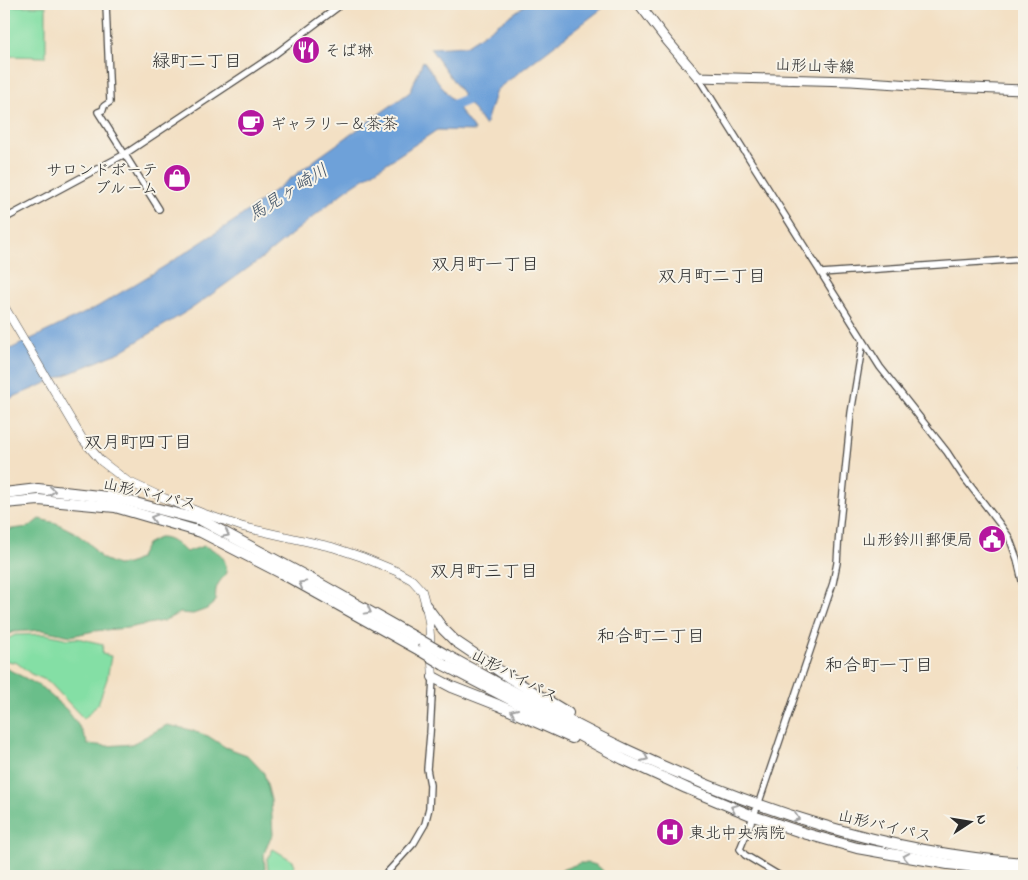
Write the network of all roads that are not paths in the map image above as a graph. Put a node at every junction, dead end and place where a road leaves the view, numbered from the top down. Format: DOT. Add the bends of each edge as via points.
graph roads {
  1 [pos="106,4"];
  2 [pos="342,4"];
  3 [pos="639,4"];
  4 [pos="698,77"];
  5 [pos="1024,90"];
  6 [pos="125,154"];
  7 [pos="159,209"];
  8 [pos="4,219"];
  9 [pos="1024,259"];
  10 [pos="821,273"];
  11 [pos="4,306"];
  12 [pos="863,341"];
  13 [pos="4,493"];
  14 [pos="4,503"];
  15 [pos="1024,589"];
  16 [pos="426,606"];
  17 [pos="420,646"];
  18 [pos="433,677"];
  19 [pos="625,754"];
  20 [pos="758,805"];
  21 [pos="753,816"];
  22 [pos="1024,863"];
  23 [pos="1024,872"];
  24 [pos="384,876"];
  25 [pos="780,876"];
  1 -- 6 [label="street" via="110,102 98,112"];
  2 -- 6 [label="street" via="274,55"];
  3 -- 4 [label="main road"];
  4 -- 5 [label="main road, 山形山寺線"];
  4 -- 10 [label="street"];
  6 -- 7 [label="street"];
  6 -- 8 [label="street"];
  9 -- 10 [label="street"];
  10 -- 12 [label="street"];
  11 -- 16 [label="street" via="83,440 101,462 127,480 202,513 243,527 332,547 396,571 412,580 422,591"];
  12 -- 15 [label="street" via="1009,538"];
  12 -- 20 [label="street" via="851,413 833,583"];
  13 -- 17 [label="highway, 山形バイパス, one-way" via="38,489 116,498 201,520 322,585"];
  17 -- 14 [label="highway, 山形バイパス, one-way" via="202,532 115,507 39,500"];
  16 -- 18 [label="street"];
  16 -- 19 [label="highway" via="455,642"];
  17 -- 19 [label="highway, 山形バイパス, bridge" via="572,731"];
  19 -- 18 [label="highway, one-way"];
  18 -- 24 [label="street" via="427,769 429,808 417,839"];
  19 -- 20 [label="highway, 山形バイパス, one-way"];
  21 -- 19 [label="highway, 山形バイパス, one-way" via="686,788"];
  20 -- 21 [label="street"];
  20 -- 22 [label="highway, 山形バイパス, one-way" via="870,839 948,855"];
  23 -- 21 [label="highway, 山形バイパス, one-way" via="948,864 857,848"];
  21 -- 25 [label="street" via="740,849"];
}
